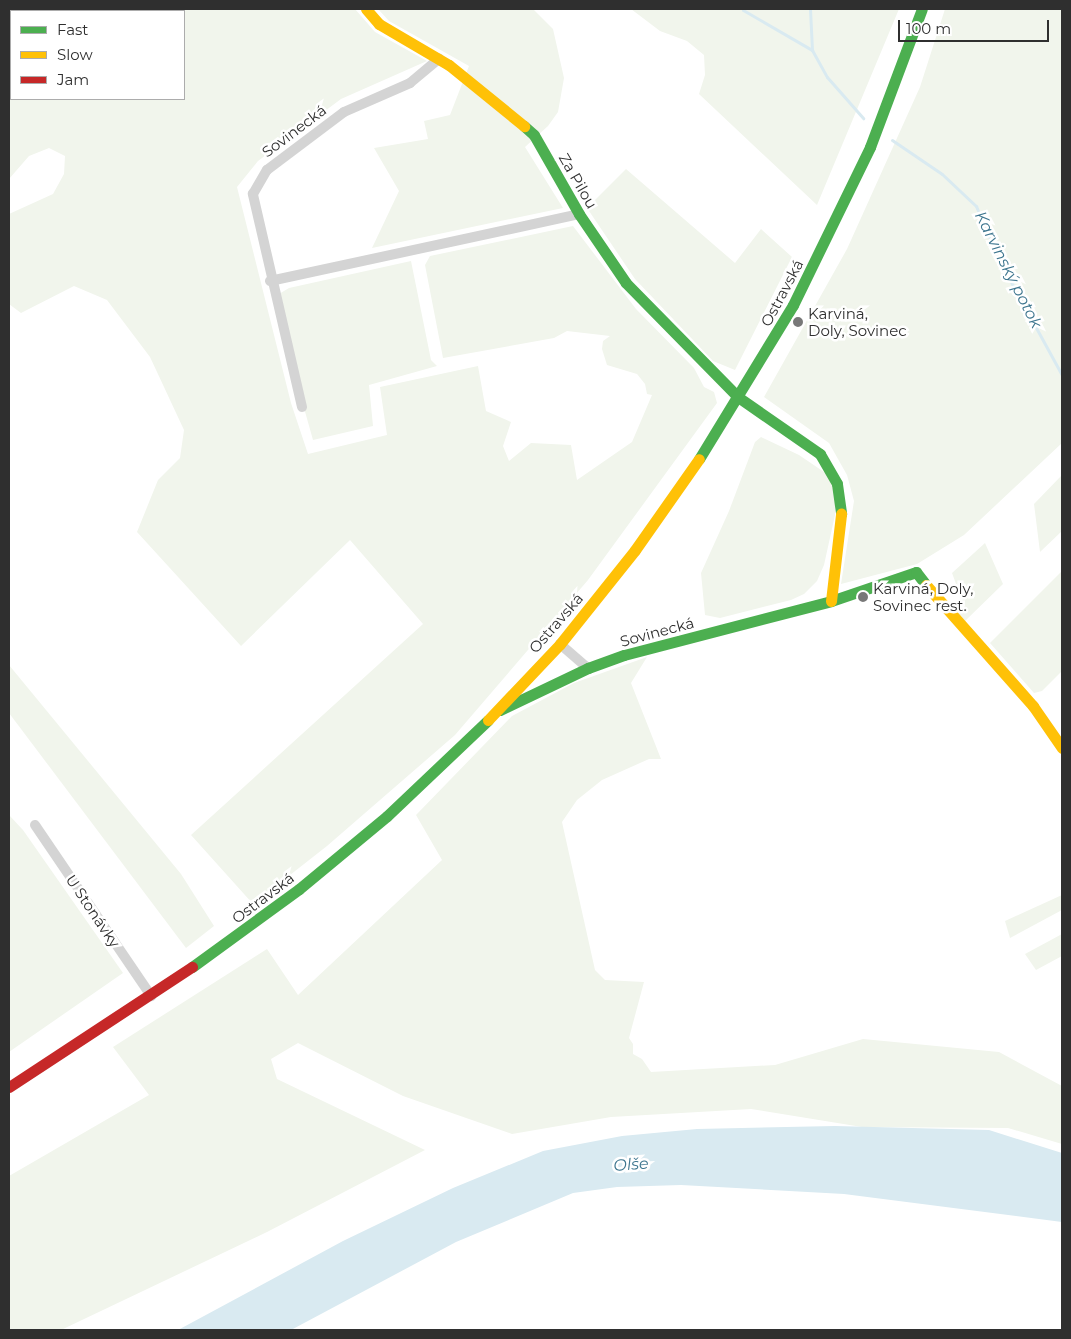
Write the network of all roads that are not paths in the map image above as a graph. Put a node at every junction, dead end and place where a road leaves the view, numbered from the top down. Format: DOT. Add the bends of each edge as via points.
graph roads {
  1 [pos="366,9"];
  2 [pos="922,9"];
  3 [pos="439,59"];
  4 [pos="579,214"];
  5 [pos="270,281"];
  6 [pos="738,398"];
  7 [pos="302,406"];
  8 [pos="831,601"];
  9 [pos="560,644"];
  10 [pos="588,668"];
  11 [pos="497,711"];
  12 [pos="1062,748"];
  13 [pos="35,825"];
  14 [pos="151,996"];
  15 [pos="9,1087"];
  1 -- 3 [label="street, Za Pilou" via="379,24"];
  2 -- 6 [label="street, Ostravská" via="884,115 850,191 794,305"];
  3 -- 4 [label="street, Za Pilou" via="534,135"];
  3 -- 5 [label="street, Sovinecká" via="410,83 344,112 267,170 253,194"];
  4 -- 5 [label="street"];
  4 -- 6 [label="street, Za Pilou" via="626,283"];
  5 -- 7 [label="street, Sovinecká"];
  6 -- 8 [label="street" via="820,454 837,484 841,514"];
  6 -- 9 [label="street, Ostravská" via="635,550"];
  8 -- 10 [label="street, Sovinecká"];
  8 -- 12 [label="street, Sovinecká" via="916,572 940,604 1033,706"];
  9 -- 10 [label="street"];
  9 -- 11 [label="street, Ostravská"];
  10 -- 11 [label="street, Sovinecká"];
  11 -- 14 [label="street, Ostravská" via="361,838 212,954"];
  13 -- 14 [label="street, U Stonávky"];
  14 -- 15 [label="street, Ostravská"];
}
